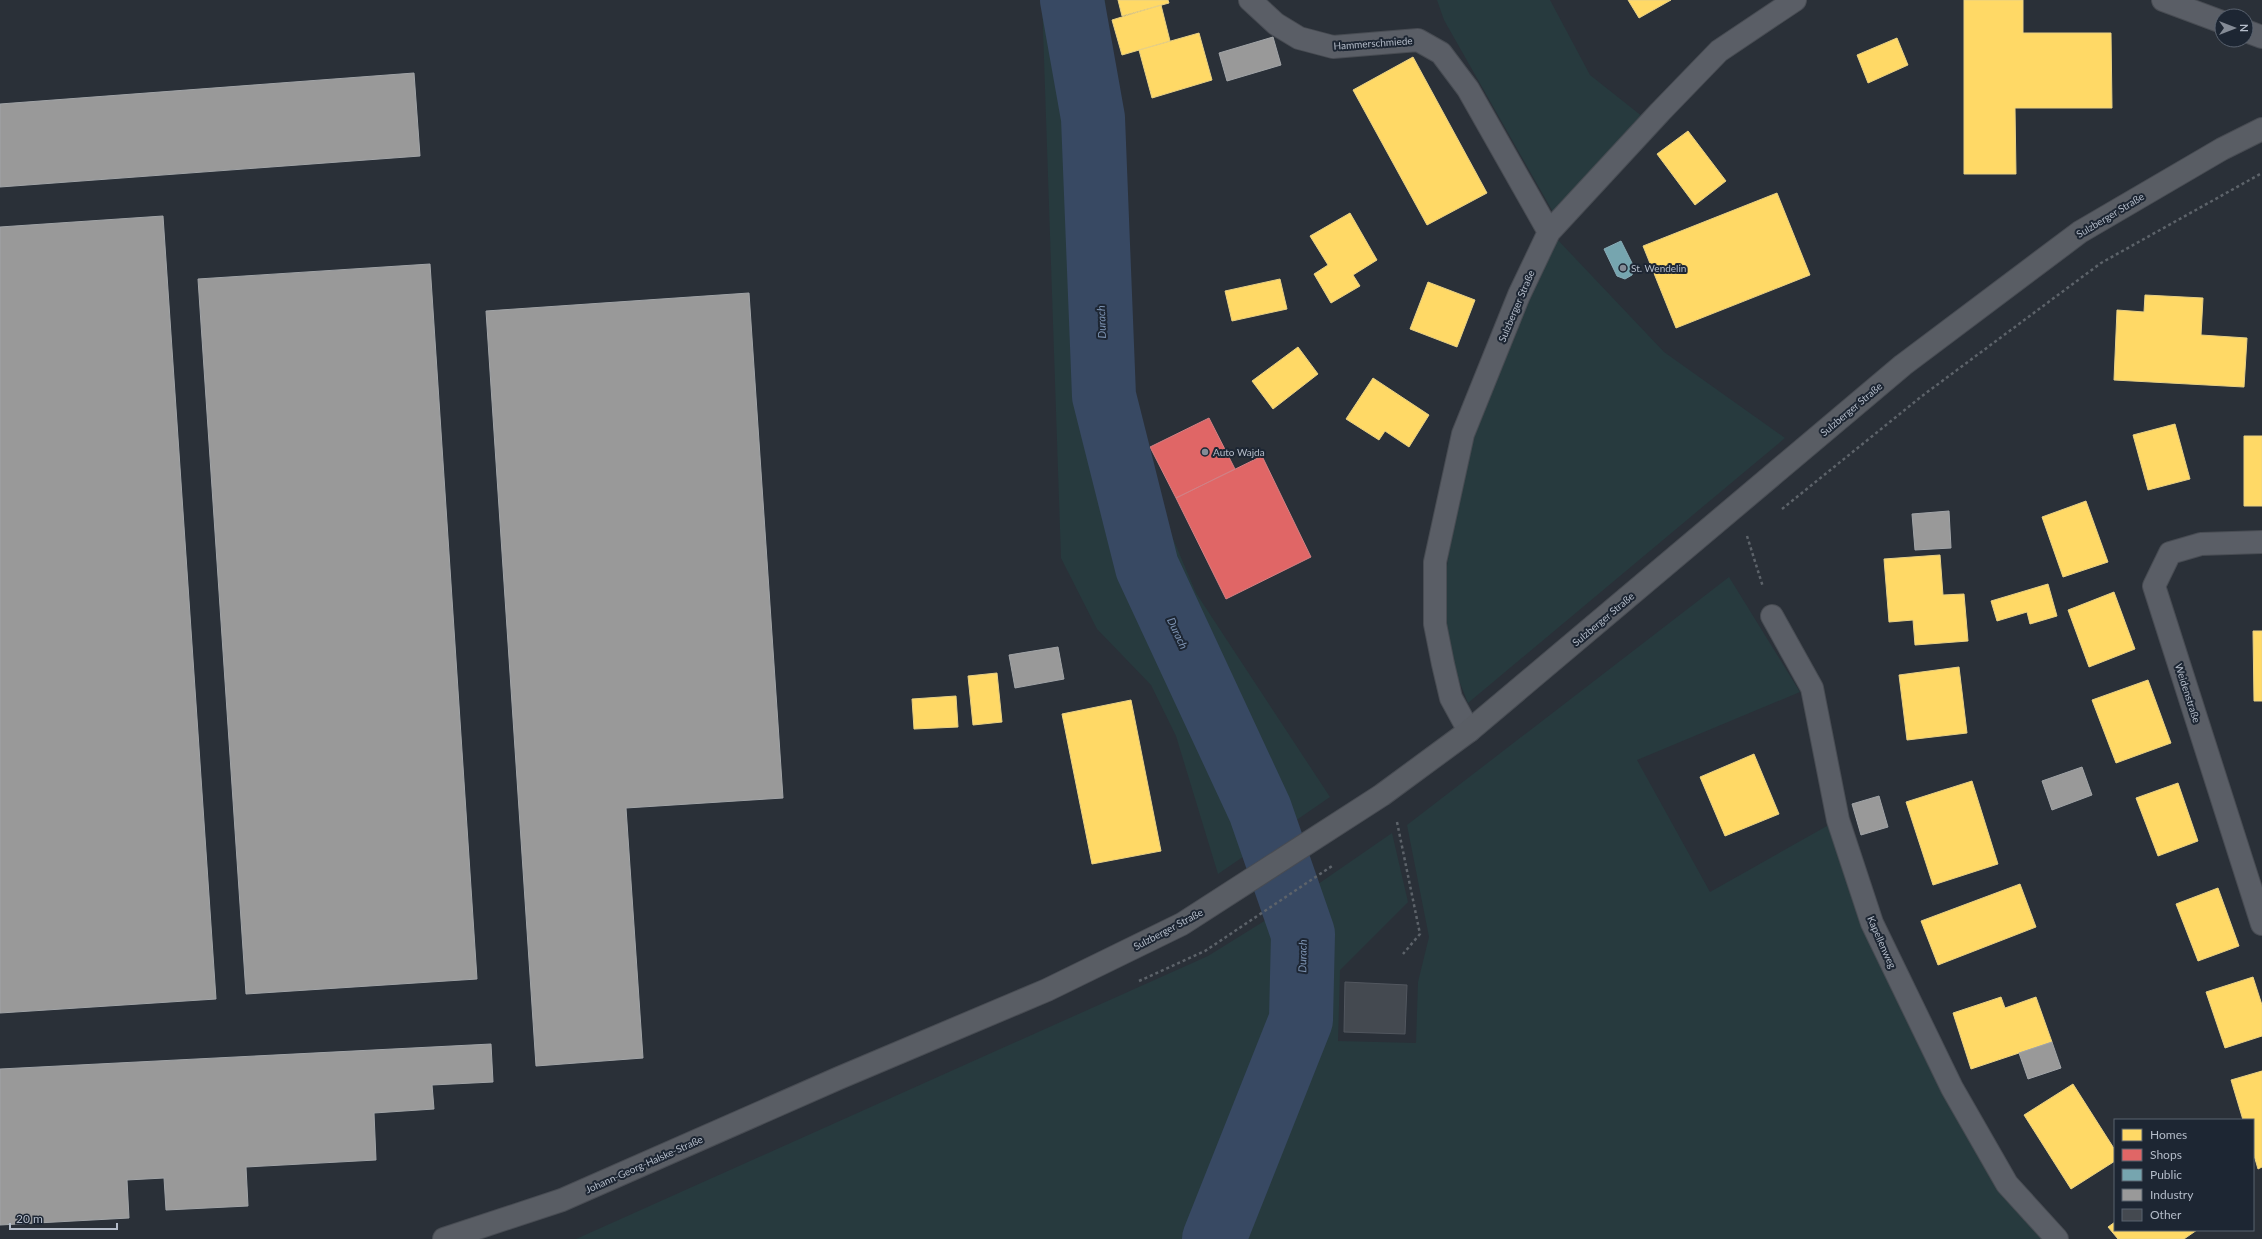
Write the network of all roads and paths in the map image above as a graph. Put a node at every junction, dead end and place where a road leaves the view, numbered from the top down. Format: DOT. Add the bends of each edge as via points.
graph roads {
  1 [pos="1250,0"];
  2 [pos="1795,0"];
  3 [pos="2163,0"];
  4 [pos="2214,19"];
  5 [pos="2262,129"];
  6 [pos="2262,173"];
  7 [pos="1549,232"];
  8 [pos="1778,513"];
  9 [pos="1726,515"];
  10 [pos="1754,532"];
  11 [pos="1748,537"];
  12 [pos="1742,542"];
  13 [pos="2262,542"];
  14 [pos="1772,616"];
  15 [pos="1469,731"];
  16 [pos="1382,795"];
  17 [pos="1404,818"];
  18 [pos="1398,823"];
  19 [pos="1336,863"];
  20 [pos="2262,924"];
  21 [pos="1205,951"];
  22 [pos="1403,954"];
  23 [pos="839,1078"];
  24 [pos="444,1239"];
  25 [pos="2057,1239"];
  1 -- 7 [label="street, Hammerschmiede" via="1276,24 1300,38 1333,47 1418,40 1441,53 1468,89"];
  2 -- 7 [label="street, Sulzberger Straße" via="1719,51"];
  3 -- 4 [label="street"];
  5 -- 9 [label="street, Sulzberger Straße" via="2222,149 2080,232 1903,365"];
  6 -- 8 [label="path" via="2101,263 1922,396"];
  7 -- 15 [label="street, Sulzberger Straße" via="1519,295 1463,434 1435,562 1435,624 1443,664 1451,698"];
  9 -- 11 [label="path"];
  9 -- 15 [label="street, Sulzberger Straße"];
  10 -- 11 [label="path"];
  11 -- 12 [label="path"];
  11 -- 14 [label="path"];
  13 -- 20 [label="street, Weidenstraße" via="2201,544 2170,553 2154,586"];
  14 -- 25 [label="street, Kapellenweg" via="1812,688 1838,820 1872,924 1952,1088 2006,1184"];
  15 -- 16 [label="street, Sulzberger Straße"];
  16 -- 18 [label="path"];
  16 -- 23 [label="street, Sulzberger Straße" via="1182,924 1047,990"];
  17 -- 18 [label="path"];
  18 -- 22 [label="path" via="1420,934"];
  19 -- 21 [label="path"];
  23 -- 24 [label="street, Johann-Georg-Halske-Straße" via="562,1200"];
}
